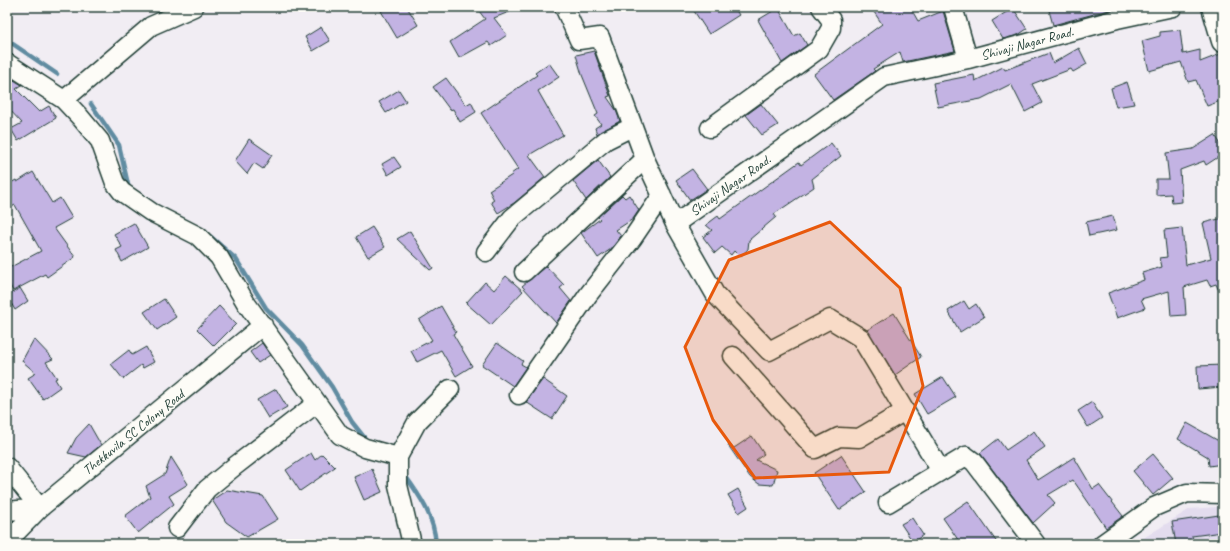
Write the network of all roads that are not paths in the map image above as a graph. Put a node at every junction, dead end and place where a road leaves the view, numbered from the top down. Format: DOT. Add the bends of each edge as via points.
graph roads {
  1 [pos="194,7"];
  2 [pos="564,7"];
  3 [pos="821,7"];
  4 [pos="953,7"];
  5 [pos="1173,7"];
  6 [pos="1213,7"];
  7 [pos="1223,41"];
  8 [pos="968,59"];
  9 [pos="7,62"];
  10 [pos="64,100"];
  11 [pos="632,127"];
  12 [pos="710,128"];
  13 [pos="645,159"];
  14 [pos="662,196"];
  15 [pos="675,224"];
  16 [pos="486,252"];
  17 [pos="524,272"];
  18 [pos="263,326"];
  19 [pos="733,356"];
  20 [pos="450,389"];
  21 [pos="519,395"];
  22 [pos="317,403"];
  23 [pos="905,411"];
  24 [pos="398,457"];
  25 [pos="7,468"];
  26 [pos="940,471"];
  27 [pos="1223,494"];
  28 [pos="888,503"];
  29 [pos="40,508"];
  30 [pos="7,512"];
  31 [pos="176,528"];
  32 [pos="7,542"];
  33 [pos="412,544"];
  34 [pos="1036,544"];
  35 [pos="1102,544"];
  1 -- 10 [label="street" via="151,26"];
  2 -- 11 [label="street" via="579,40 600,37"];
  3 -- 12 [label="street" via="831,20 831,28 819,49"];
  4 -- 8 [label="street"];
  5 -- 8 [label="street, Shivaji Nagar Road." via="1117,19"];
  6 -- 7 [label="main road"];
  8 -- 15 [label="street, Shivaji Nagar Road." via="884,77"];
  9 -- 10 [label="street"];
  10 -- 18 [label="street" via="100,141 115,183 122,192 151,212 205,241 219,256 246,303"];
  11 -- 13 [label="street"];
  11 -- 16 [label="street" via="606,140 512,218"];
  13 -- 14 [label="street"];
  13 -- 17 [label="street"];
  14 -- 15 [label="street"];
  14 -- 21 [label="street" via="588,295"];
  15 -- 23 [label="street, Shivaji Nagar Road." via="715,294 769,351 830,319 861,338"];
  18 -- 22 [label="street"];
  18 -- 29 [label="street, Thekkuvila SC Colony Road"];
  19 -- 23 [label="street" via="815,449 838,437 859,438"];
  20 -- 24 [label="street" via="417,422"];
  22 -- 24 [label="street" via="340,435 365,448"];
  22 -- 31 [label="street" via="207,489"];
  23 -- 26 [label="street, Shivaji Nagar Road."];
  24 -- 33 [label="street" via="398,485"];
  25 -- 29 [label="street"];
  26 -- 28 [label="street"];
  26 -- 34 [label="street" via="966,456 974,462"];
  27 -- 35 [label="street" via="1187,493 1154,507"];
  29 -- 30 [label="street"];
  29 -- 32 [label="street, Thekkuvila SC Colony Road"];
}
